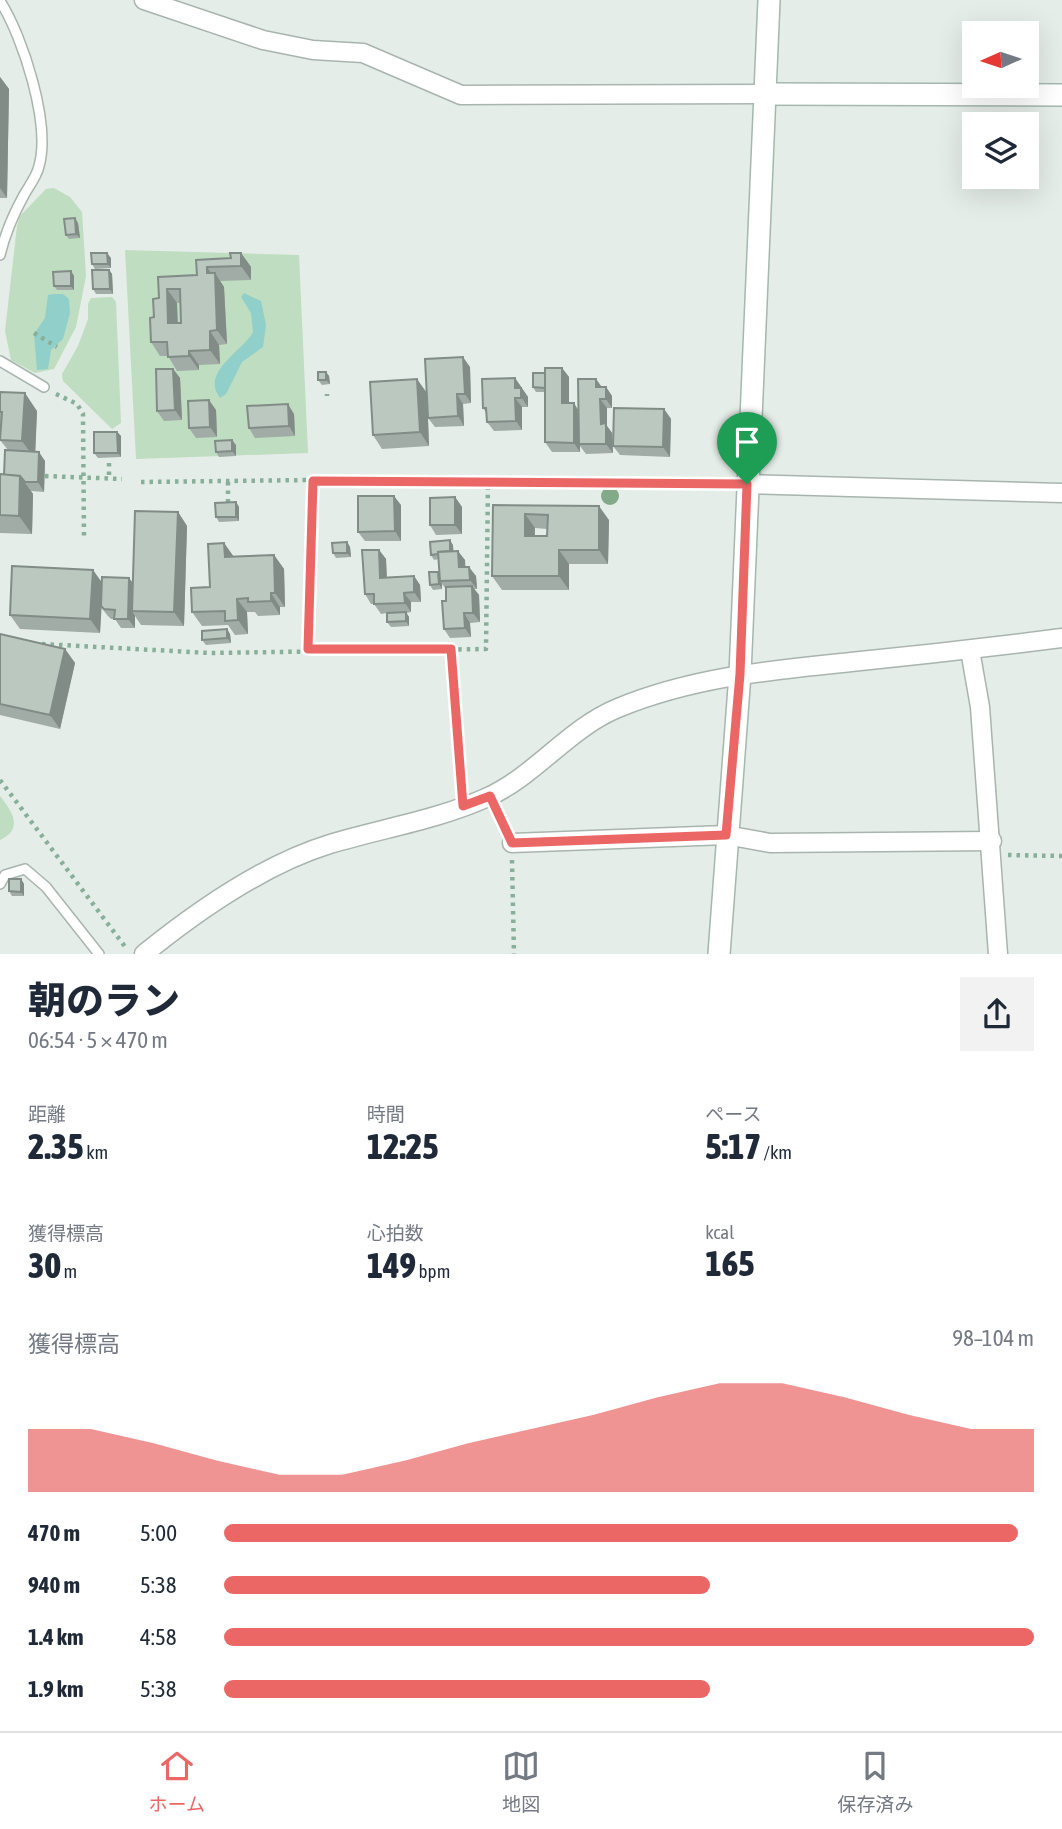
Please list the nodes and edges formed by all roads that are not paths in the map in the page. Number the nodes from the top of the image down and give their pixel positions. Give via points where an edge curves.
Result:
1 (144, 0) edge
2 (769, 0) edge
3 (0, 1) edge
4 (764, 94) junction
5 (1062, 95) edge
6 (0, 255) edge
7 (0, 361) edge
8 (44, 387) road end
9 (747, 484) junction
10 (1062, 493) edge
11 (1062, 638) edge
12 (970, 650) junction
13 (740, 674) junction
14 (726, 835) junction
15 (512, 843) road end
16 (992, 848) junction
17 (0, 884) edge
18 (99, 954) edge
19 (144, 954) edge
20 (719, 954) edge
21 (998, 954) edge

1 - 4 street via 262,40 363,53 460,95
2 - 4 street
3 - 6 lane via 19,36 34,85 41,142 39,166 16,209
4 - 5 street
4 - 9 street
7 - 8 lane
9 - 10 street
9 - 13 street
11 - 12 street
12 - 13 street
12 - 16 street via 980,707
13 - 14 street
13 - 19 street via 666,690 617,708 584,725 490,796 423,821 328,845 271,871
14 - 15 street
14 - 16 street via 769,843
14 - 20 street
16 - 21 street
17 - 18 lane via 5,875 25,869 46,887

